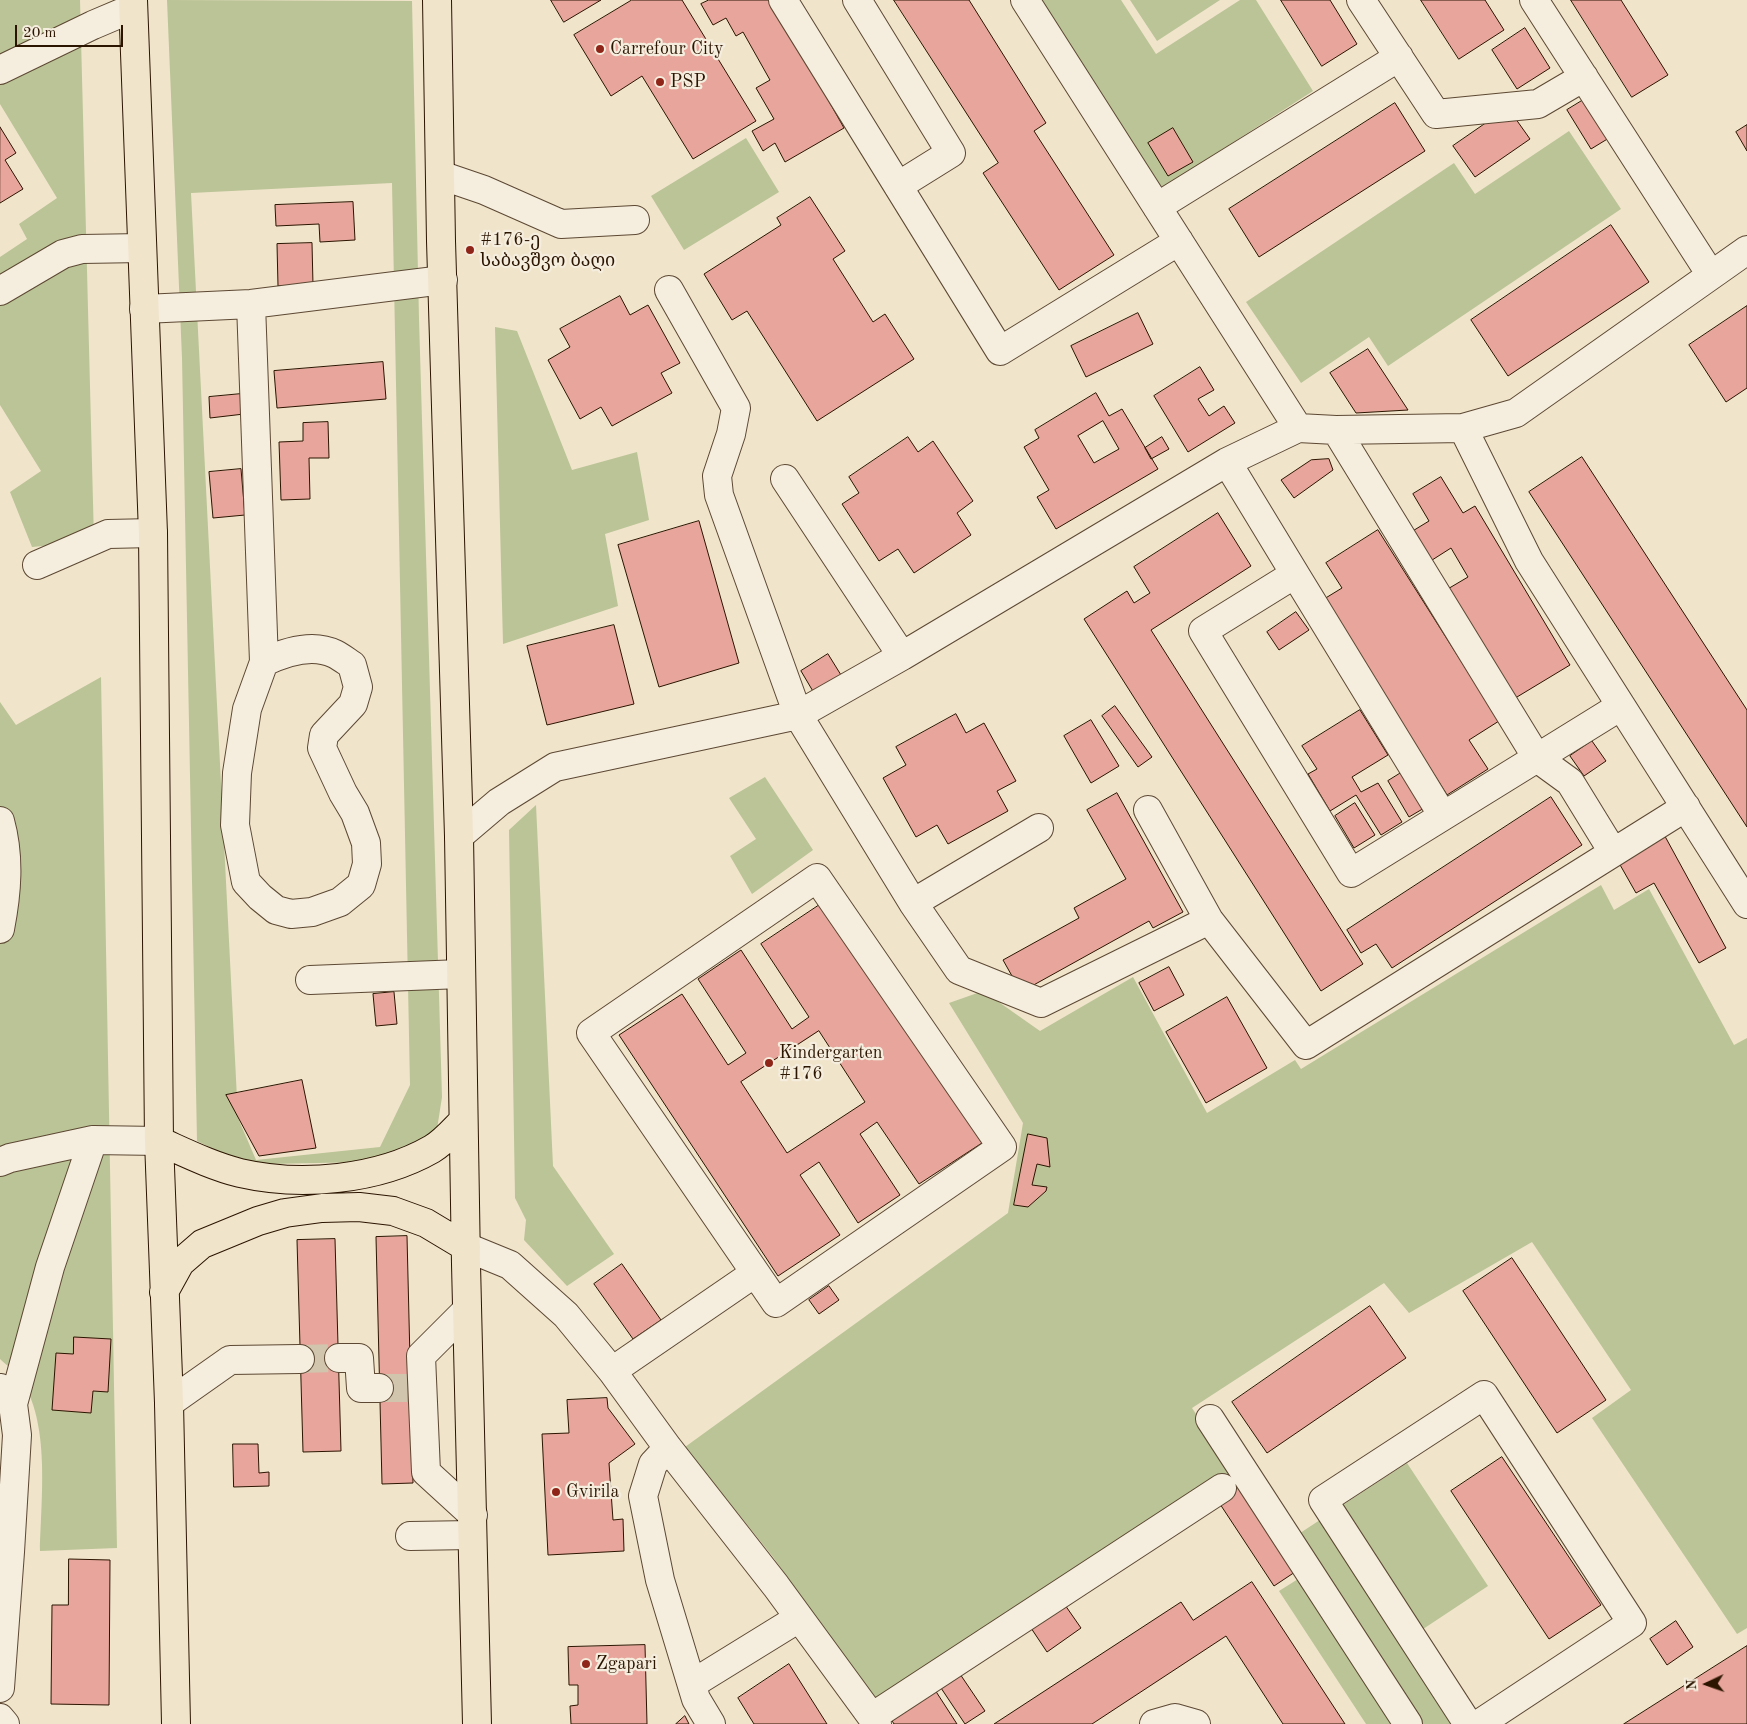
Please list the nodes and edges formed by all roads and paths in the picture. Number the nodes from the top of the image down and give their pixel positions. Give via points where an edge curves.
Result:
1 (783, 0) edge
2 (857, 0) edge
3 (1025, 0) edge
4 (1361, 0) edge
5 (1534, 0) edge
6 (134, 3) edge
7 (435, 5) edge
8 (1399, 57) junction
9 (0, 70) edge
10 (1584, 77) junction
11 (440, 175) junction
12 (898, 186) junction
13 (1157, 207) junction
14 (635, 220) dead end
15 (1179, 241) junction
16 (142, 248) junction
17 (1747, 250) edge
18 (1711, 275) junction
19 (442, 280) junction
20 (669, 290) dead end
21 (0, 291) edge
22 (251, 304) junction
23 (144, 309) junction
24 (1298, 428) junction
25 (1463, 428) junction
26 (1336, 430) junction
27 (1226, 462) junction
28 (785, 479) dead end
29 (153, 533) junction
30 (37, 565) dead end
31 (1295, 574) junction
32 (902, 656) junction
33 (264, 662) junction
34 (1621, 706) junction
35 (798, 715) junction
36 (1538, 758) junction
37 (1686, 807) junction
38 (1148, 810) dead end
39 (1443, 816) junction
40 (0, 821) edge
41 (1039, 828) dead end
42 (459, 836) junction
43 (1613, 852) junction
44 (913, 904) junction
45 (1747, 904) edge
46 (1209, 920) junction
47 (0, 929) edge
48 (461, 974) junction
49 (310, 980) dead end
50 (463, 1121) junction
51 (92, 1140) junction
52 (160, 1141) junction
53 (0, 1162) edge
54 (466, 1247) junction
55 (755, 1273) junction
56 (164, 1292) junction
57 (467, 1310) junction
58 (338, 1358) tunnel mouth
59 (300, 1359) tunnel mouth
60 (612, 1371) junction
61 (380, 1388) tunnel mouth
62 (7, 1396) edge
63 (169, 1403) junction
64 (1210, 1419) dead end
65 (668, 1448) junction
66 (1222, 1488) dead end
67 (473, 1525) junction
68 (410, 1536) dead end
69 (799, 1618) junction
70 (692, 1684) junction
71 (0, 1688) edge
72 (0, 1718) edge
73 (875, 1720) edge
74 (5, 1724) edge
75 (176, 1724) edge
76 (477, 1724) edge
77 (711, 1724) edge
78 (1154, 1724) edge
79 (1196, 1724) edge
80 (1408, 1724) edge
81 (1468, 1724) edge
82 (1479, 1724) edge

1 - 12 street
2 - 12 street via 951,153
3 - 13 street
4 - 8 street
5 - 10 street
6 - 9 street
6 - 16 main road
7 - 11 main road
8 - 10 street via 1436,114 1538,104
8 - 13 street
10 - 18 street
11 - 14 street via 484,190 561,224
11 - 19 main road
12 - 15 street via 1000,351
13 - 15 street
15 - 24 street
16 - 21 street via 82,249 63,254
16 - 23 main road
17 - 18 street
18 - 25 street via 1516,413
19 - 22 street
19 - 42 main road
20 - 35 street via 736,408 717,476 719,496
22 - 23 street
22 - 33 street
23 - 29 main road
24 - 26 street
24 - 27 street
25 - 26 street
25 - 34 street via 1530,561
26 - 36 street
27 - 31 street
27 - 32 street
28 - 32 street
29 - 30 street via 108,534
29 - 52 main road
31 - 39 street
31 - 39 street via 1203,631 1351,873
32 - 35 street
33 - 33 street via 247,709 237,773 235,824 244,872 246,882 276,910 291,914 312,912 340,902 361,885 368,864 366,843 355,813 322,748 324,735 353,704 358,687 352,665 336,654 318,648
34 - 36 street
34 - 37 street
35 - 42 street via 555,767 499,802
35 - 44 street
36 - 39 street
36 - 43 street via 1570,782
37 - 43 street
37 - 45 street
38 - 46 street
40 - 47 street via 6,842 8,872
41 - 44 street
42 - 48 main road
43 - 46 street via 1306,1045
44 - 46 street via 959,970 1041,1003
48 - 49 street
48 - 50 main road
50 - 52 main road via 434,1148 397,1165 362,1175 320,1179 275,1179 240,1173 208,1164
50 - 54 main road
51 - 52 street
51 - 53 street
51 - 62 street
52 - 56 main road
54 - 56 main road via 426,1223 394,1211 359,1207 285,1213 202,1244 180,1263
54 - 57 main road
54 - 60 street via 510,1265 566,1315
55 - 55 street via 591,1034 817,878 1002,1147 776,1303
55 - 60 street
56 - 63 main road
57 - 67 main road
57 - 67 street via 421,1356 416,1388 426,1472
58 - 61 street via 359,1358 361,1388
59 - 63 street via 230,1360
60 - 65 street
62 - 71 street via 17,1435
63 - 75 main road
64 - 80 street
65 - 69 street
65 - 70 street via 652,1464 643,1496 660,1580
66 - 73 street
67 - 68 street
67 - 76 main road
69 - 70 street
69 - 73 street
70 - 77 street via 696,1699
72 - 74 street
78 - 79 street via 1175,1718
81 - 82 street via 1323,1500 1484,1395 1632,1623

